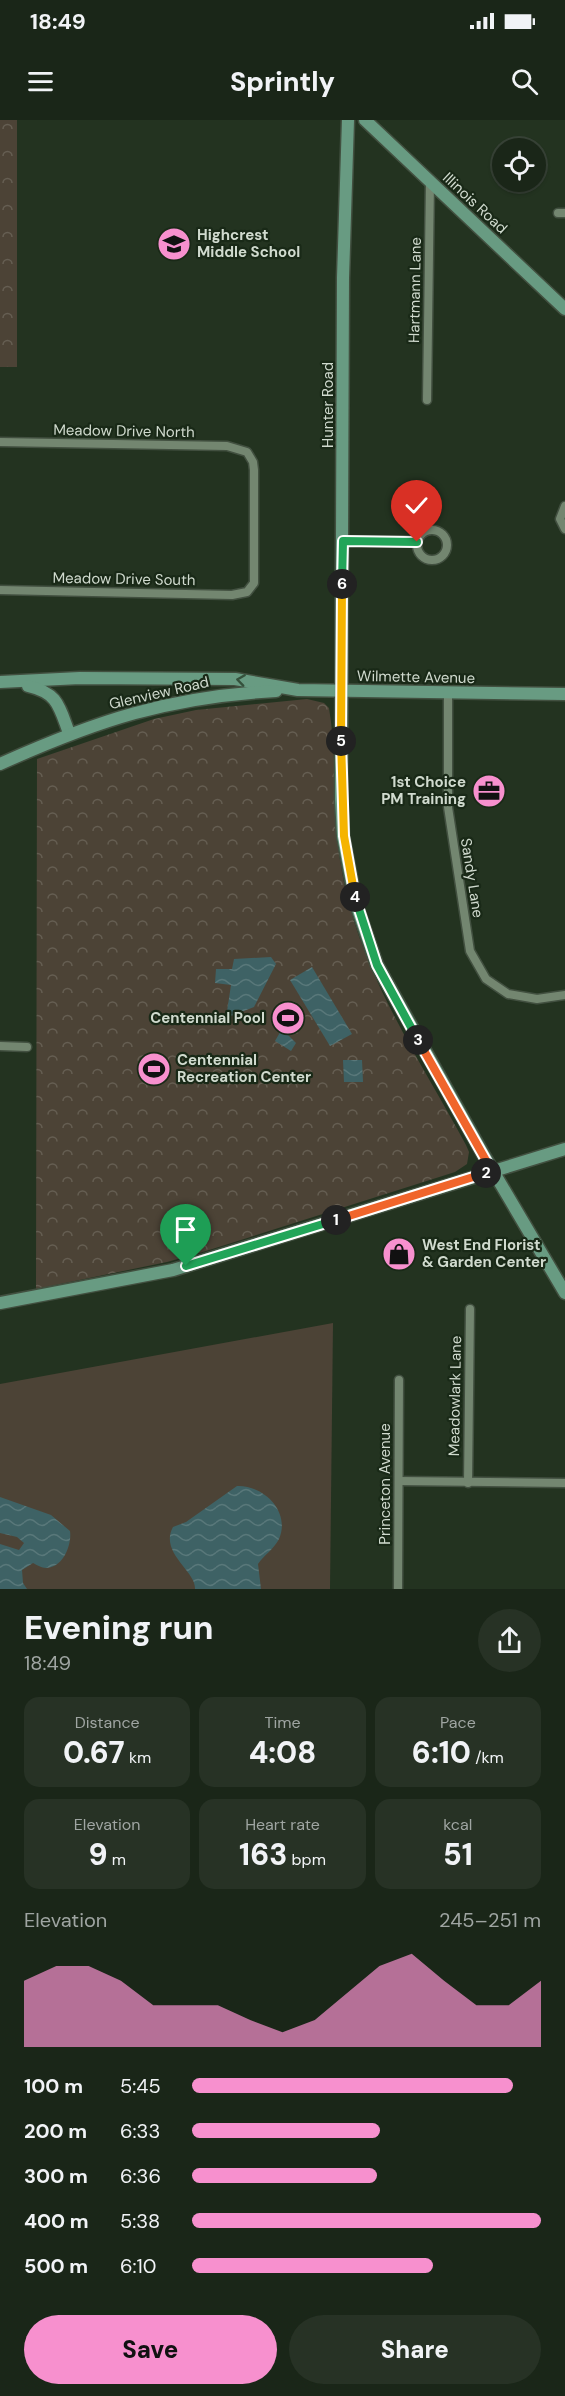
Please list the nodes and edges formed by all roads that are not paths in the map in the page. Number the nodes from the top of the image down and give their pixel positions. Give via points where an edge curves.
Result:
1 (348, 120) edge
2 (365, 120) edge
3 (430, 181) junction
4 (565, 309) edge
5 (427, 399) dead end
6 (0, 442) edge
7 (565, 506) edge
8 (565, 529) edge
9 (343, 541) junction
10 (417, 542) dead end
11 (0, 590) edge
12 (247, 592) joint
13 (0, 682) edge
14 (15, 682) junction
15 (298, 690) junction
16 (341, 690) junction
17 (448, 692) junction
18 (565, 694) edge
19 (69, 733) junction
20 (0, 764) edge
21 (565, 995) edge
22 (0, 1047) edge
23 (27, 1047) dead end
24 (565, 1149) edge
25 (492, 1171) junction
26 (565, 1293) edge
27 (0, 1303) edge
28 (470, 1309) dead end
29 (399, 1380) dead end
30 (399, 1481) junction
31 (468, 1483) junction
32 (565, 1484) edge
33 (398, 1589) edge

1 - 9 main road, Hunter Road
2 - 3 main road, Illinois Road
3 - 4 main road, Illinois Road
3 - 5 street, Hartmann Lane
6 - 12 street, Meadow Drive North via 227,446 247,452 253,462 254,482 254,583
7 - 8 street via 560,519
9 - 10 street
9 - 16 main road, Hunter Road
11 - 12 street, Meadow Drive South via 232,595
13 - 14 main road, Wilmette Avenue
15 -> 14 main road, Wilmette Avenue via 235,679 80,678
14 - 19 main road, Wilmette Avenue via 54,696
15 - 16 main road, Wilmette Avenue
15 - 19 main road, Glenview Road via 183,700
16 - 17 main road, Wilmette Avenue
16 - 25 main road, Hunter Road via 341,808 356,904 377,965 393,997
17 - 18 main road, Wilmette Avenue
17 - 21 street, Sandy Lane via 448,807 470,951 486,979 508,994 537,999
19 - 20 main road, Glenview Road
22 - 23 street
24 - 25 main road
25 - 26 main road, Hunter Road
25 - 27 main road via 173,1270
28 - 31 street, Meadowlark Lane
29 - 30 street, Princeton Avenue
30 - 31 street
30 - 33 street, Princeton Avenue
31 - 32 street

